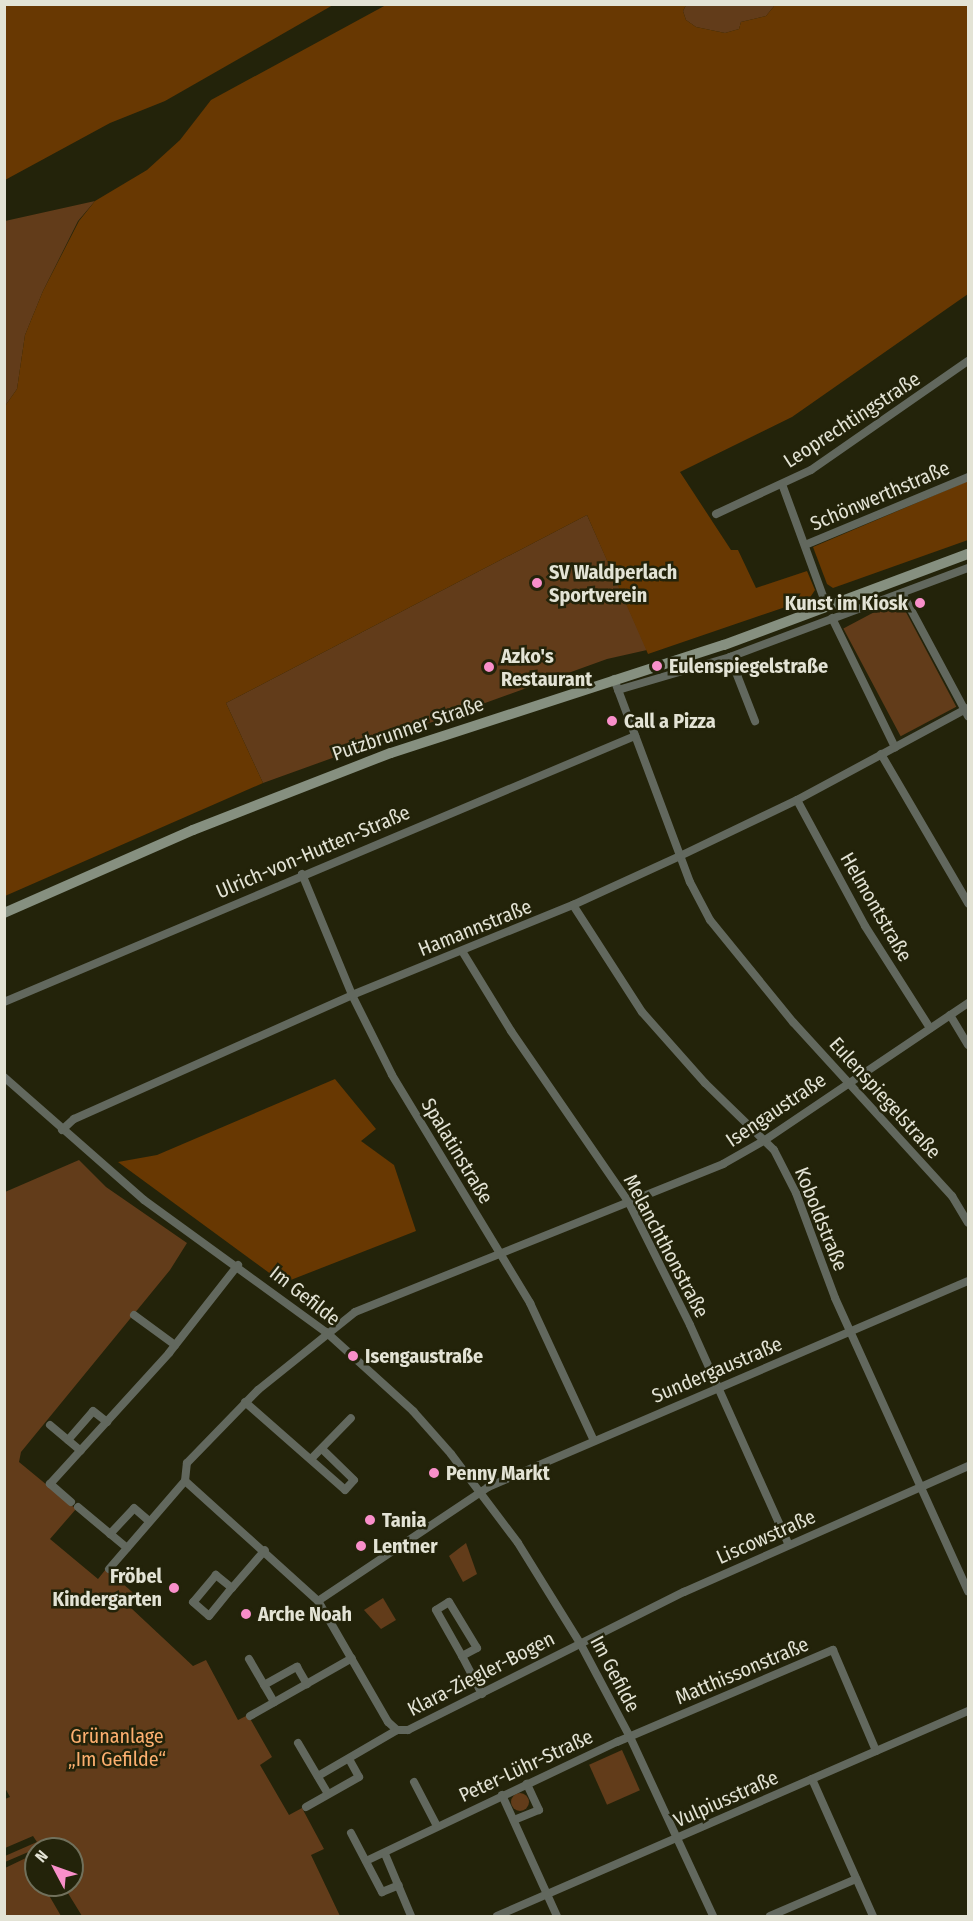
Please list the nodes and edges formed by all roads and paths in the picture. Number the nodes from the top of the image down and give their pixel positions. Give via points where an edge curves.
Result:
1 (969, 361) edge
2 (969, 477) edge
3 (782, 484) junction
4 (716, 514) dead end
5 (804, 545) junction
6 (969, 554) edge
7 (969, 568) edge
8 (902, 593) junction
9 (827, 607) junction
10 (832, 618) junction
11 (730, 657) junction
12 (614, 679) junction
13 (618, 690) junction
14 (967, 711) edge
15 (755, 721) dead end
16 (635, 736) junction
17 (896, 747) junction
18 (881, 754) junction
19 (797, 800) junction
20 (680, 856) junction
21 (303, 874) junction
22 (969, 903) edge
23 (573, 905) junction
24 (4, 913) edge
25 (462, 951) junction
26 (352, 995) junction
27 (4, 1002) edge
28 (969, 1003) edge
29 (950, 1015) junction
30 (930, 1028) junction
31 (969, 1045) edge
32 (4, 1077) edge
33 (847, 1082) junction
34 (62, 1130) junction
35 (765, 1140) junction
36 (629, 1203) junction
37 (969, 1223) edge
38 (501, 1254) junction
39 (238, 1265) junction
40 (969, 1281) edge
41 (134, 1315) dead end
42 (326, 1332) junction
43 (850, 1332) junction
44 (175, 1345) junction
45 (719, 1387) junction
46 (245, 1402) junction
47 (351, 1418) dead end
48 (107, 1422) junction
49 (50, 1425) dead end
50 (68, 1440) junction
51 (594, 1441) junction
52 (322, 1449) junction
53 (81, 1451) junction
54 (311, 1459) junction
55 (969, 1466) edge
56 (185, 1481) junction
57 (920, 1486) junction
58 (481, 1492) junction
59 (71, 1502) dead end
60 (78, 1507) dead end
61 (149, 1521) junction
62 (111, 1534) junction
63 (789, 1545) junction
64 (127, 1548) junction
65 (265, 1550) junction
66 (109, 1569) dead end
67 (232, 1588) junction
68 (969, 1591) edge
69 (318, 1601) junction
70 (580, 1643) junction
71 (462, 1656) junction
72 (352, 1658) junction
73 (249, 1659) dead end
74 (307, 1684) junction
75 (264, 1685) junction
76 (482, 1694) junction
77 (274, 1702) junction
78 (969, 1711) edge
79 (250, 1716) dead end
80 (397, 1730) junction
81 (630, 1737) junction
82 (298, 1743) dead end
83 (876, 1751) junction
84 (349, 1759) junction
85 (318, 1776) junction
86 (812, 1779) junction
87 (414, 1782) dead end
88 (527, 1784) junction
89 (328, 1794) junction
90 (502, 1795) junction
91 (306, 1808) dead end
92 (514, 1820) junction
93 (437, 1827) junction
94 (351, 1833) dead end
95 (677, 1838) junction
96 (385, 1854) junction
97 (366, 1861) junction
98 (856, 1879) junction
99 (399, 1885) junction
100 (548, 1895) junction
101 (411, 1917) edge
102 (497, 1917) edge
103 (557, 1917) edge
104 (713, 1917) edge
105 (770, 1917) edge
106 (873, 1917) edge

1 - 3 street, Leoprechtingstraße via 811,470
2 - 5 street, Schönwerthstraße
3 - 4 street, Leoprechtingstraße
3 - 5 street
5 - 9 street
6 - 9 main road, Putzbrunner Straße
7 - 8 street
8 - 10 street
8 - 14 street
9 - 12 main road, Putzbrunner Straße
10 - 11 street
10 - 17 street
11 - 13 street
11 - 15 street
12 - 13 street, Eulenspiegelstraße
12 - 24 main road, Putzbrunner Straße via 391,753 271,798
13 - 16 street, Eulenspiegelstraße
14 - 17 street, Hamannstraße
16 - 20 street, Eulenspiegelstraße
16 - 21 street, Ulrich-von-Hutten-Straße
17 - 18 street, Hamannstraße
18 - 19 street, Hamannstraße
18 - 22 street
19 - 20 street, Hamannstraße
19 - 30 street, Helmontstraße via 865,926
20 - 23 street, Hamannstraße
20 - 33 street, Eulenspiegelstraße via 710,920 735,954
21 - 26 street, Spalatinstraße
21 - 27 street, Ulrich-von-Hutten-Straße
23 - 25 street, Hamannstraße
23 - 35 street, Koboldstraße via 642,1012 705,1083
25 - 26 street, Hamannstraße
25 - 36 street, Melanchthonstraße via 511,1032
26 - 34 street, Hamannstraße via 74,1119
26 - 38 street, Spalatinstraße via 413,1113
28 - 29 street, Isengaustraße
29 - 30 street, Isengaustraße
29 - 31 street
30 - 33 street, Isengaustraße
32 - 34 street, Im Gefilde
33 - 35 street, Isengaustraße
33 - 37 street, Eulenspiegelstraße via 952,1196
34 - 39 street, Im Gefilde via 144,1200
35 - 36 street, Isengaustraße via 723,1164
35 - 43 street, Koboldstraße via 796,1193
36 - 38 street, Isengaustraße
36 - 45 street, Melanchthonstraße
38 - 42 street, Isengaustraße via 355,1312
38 - 51 street, Spalatinstraße via 543,1327
39 - 42 street, Im Gefilde
39 - 44 street
40 - 43 street, Sundergaustraße
41 - 44 street
42 - 46 street, Isengaustraße
42 - 58 street, Im Gefilde via 419,1417
43 - 45 street, Sundergaustraße
43 - 57 street, Koboldstraße
44 - 48 street
45 - 51 street, Sundergaustraße
45 - 63 street, Melanchthonstraße
46 - 54 street
46 - 56 street via 187,1463
47 - 52 street
48 - 50 street via 93,1411
48 - 53 street
49 - 50 street
50 - 53 street
51 - 58 street, Sundergaustraße
52 - 54 street
52 - 54 street via 354,1480 345,1490
53 - 59 street via 50,1484
55 - 57 street, Liscowstraße
56 - 61 street
56 - 65 street, Klara-Ziegler-Bogen
57 - 63 street, Liscowstraße
57 - 68 street, Koboldstraße
58 - 69 street, Sundergaustraße
58 - 70 street, Im Gefilde
60 - 62 street
61 - 62 street via 134,1508
61 - 64 street
62 - 64 street
63 - 70 street, Liscowstraße
64 - 66 street
65 - 67 street
65 - 69 street, Klara-Ziegler-Bogen
67 - 67 street via 208,1616 193,1602 216,1575
69 - 72 street, Klara-Ziegler-Bogen
70 - 76 street, Klara-Ziegler-Bogen
70 - 81 street, Im Gefilde
71 - 71 street via 436,1610 449,1602 477,1648
71 - 76 street
72 - 74 street
72 - 80 street, Klara-Ziegler-Bogen
73 - 75 street
74 - 75 street via 297,1666
74 - 77 street
75 - 77 street
76 - 80 street, Klara-Ziegler-Bogen via 408,1730
77 - 79 street
78 - 83 street, Vulpiusstraße
80 - 84 street, Klara-Ziegler-Bogen
81 - 83 street, Matthissonstraße via 833,1650
81 - 88 street, Peter-Lühr-Straße
81 - 95 street, Im Gefilde
82 - 85 street
83 - 86 street, Vulpiusstraße
84 - 85 street, Klara-Ziegler-Bogen
84 - 89 street via 359,1777
85 - 89 street
86 - 95 street, Vulpiusstraße
86 - 98 street
87 - 93 street
88 - 90 street, Peter-Lühr-Straße
88 - 92 street via 539,1810
89 - 91 street
90 - 92 street
90 - 93 street, Peter-Lühr-Straße
92 - 100 street
93 - 96 street, Peter-Lühr-Straße
94 - 97 street
95 - 100 street, Vulpiusstraße
95 - 104 street, Im Gefilde
96 - 97 street, Peter-Lühr-Straße
96 - 99 street
97 - 99 street via 382,1892
98 - 105 street
98 - 106 street
99 - 101 street
100 - 102 street, Vulpiusstraße
100 - 103 street

